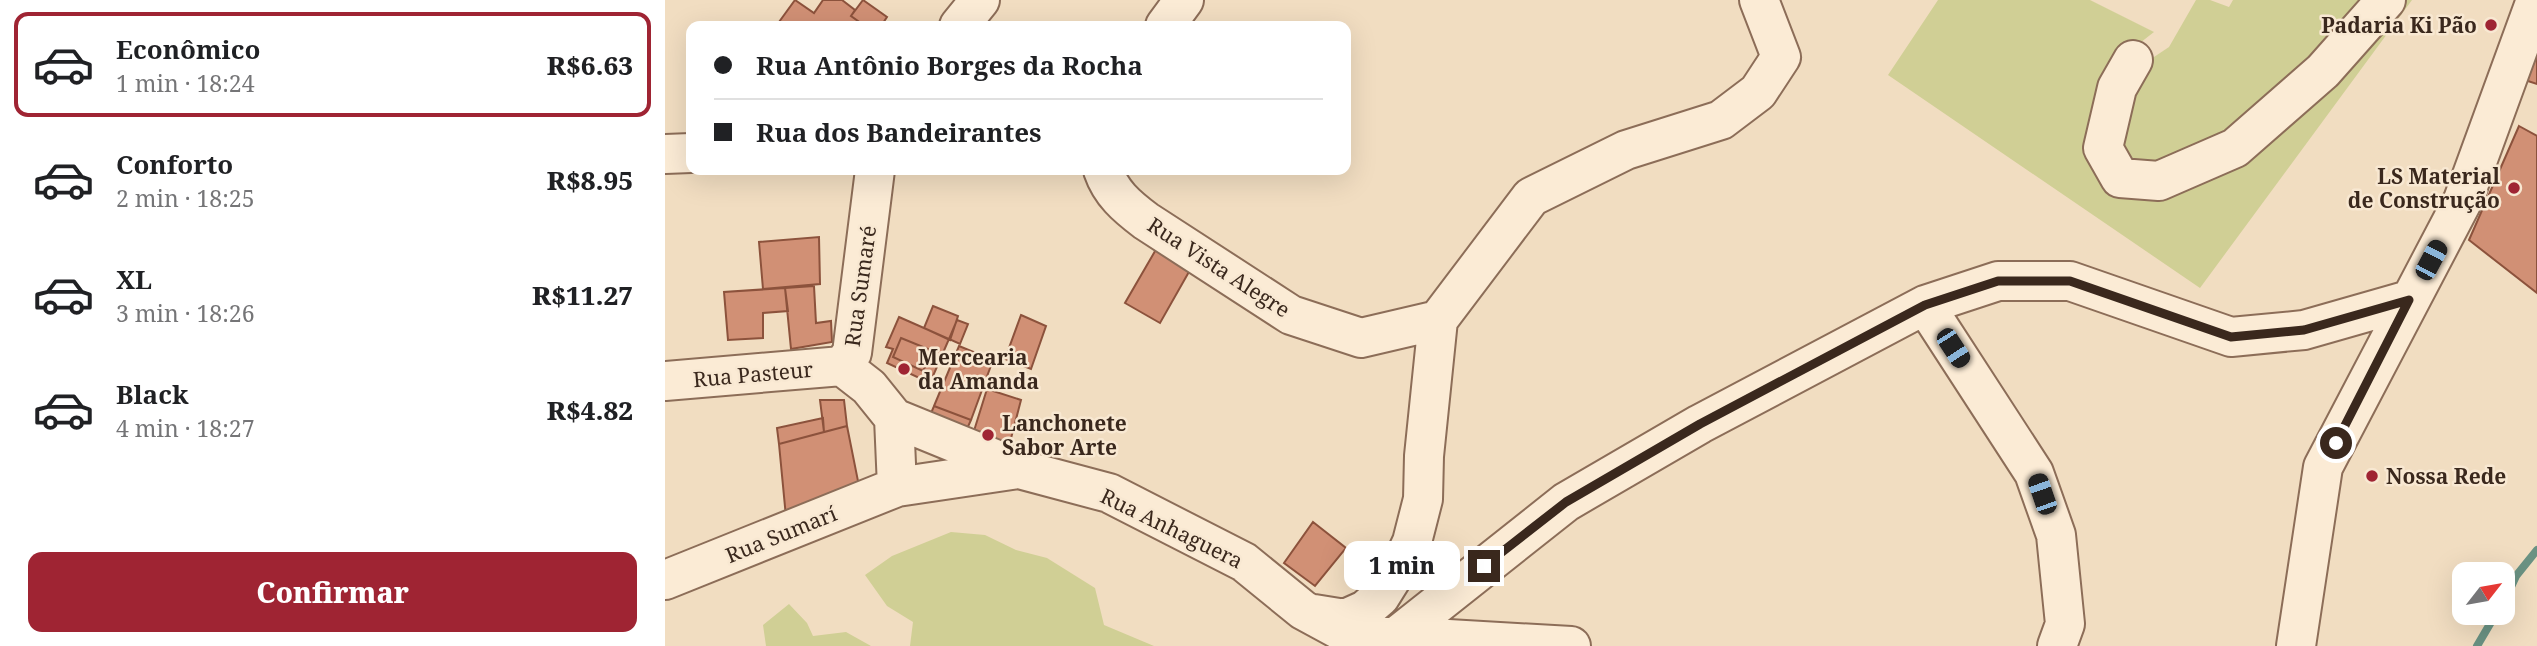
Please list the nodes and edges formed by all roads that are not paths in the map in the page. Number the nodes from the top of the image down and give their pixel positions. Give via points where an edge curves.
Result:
1 (980, 0) edge
2 (1184, 0) edge
3 (1759, 0) edge
4 (2386, 0) edge
5 (2536, 0) edge
6 (963, 21) edge
7 (1169, 21) edge
8 (2133, 60) dead end
9 (686, 153) edge
10 (665, 154) edge
11 (874, 175) edge
12 (1105, 175) edge
13 (2409, 300) junction
14 (1925, 305) junction
15 (1438, 320) junction
16 (842, 366) junction
17 (665, 380) edge
18 (894, 418) junction
19 (1002, 468) junction
20 (897, 487) junction
21 (665, 580) edge
22 (1303, 610) junction
23 (1397, 636) junction
24 (1571, 646) edge
25 (2057, 646) edge
26 (2296, 646) edge

1 - 6 street
2 - 7 street
3 - 15 street via 1781,57 1758,92 1721,120 1626,150 1531,197
4 - 8 street via 2323,71 2235,148 2159,181 2120,178 2103,148 2117,88
5 - 13 street via 2463,200
9 - 10 street
11 - 16 street, Rua Sumaré via 852,353
12 - 15 street, Rua Vista Alegre via 1126,206 1291,315 1361,338
13 - 14 street via 2304,330 2231,337 2070,281 1998,281
13 - 26 street via 2323,467
14 - 23 street via 1700,424 1566,502
14 - 25 street via 2034,473 2056,535 2065,624
15 - 22 street via 1423,499 1405,558 1380,597 1364,610 1345,619
16 - 17 street, Rua Pasteur
16 - 18 street, Rua Sumaré via 869,387
18 - 19 street, Rua Anhaguera
18 - 20 street
19 - 20 street, Rua Sumarí
19 - 22 street, Rua Anhaguera via 1109,493 1244,562
20 - 21 street, Rua Sumarí
22 - 23 street, Rua Anhaguera via 1368,639
23 - 24 street

